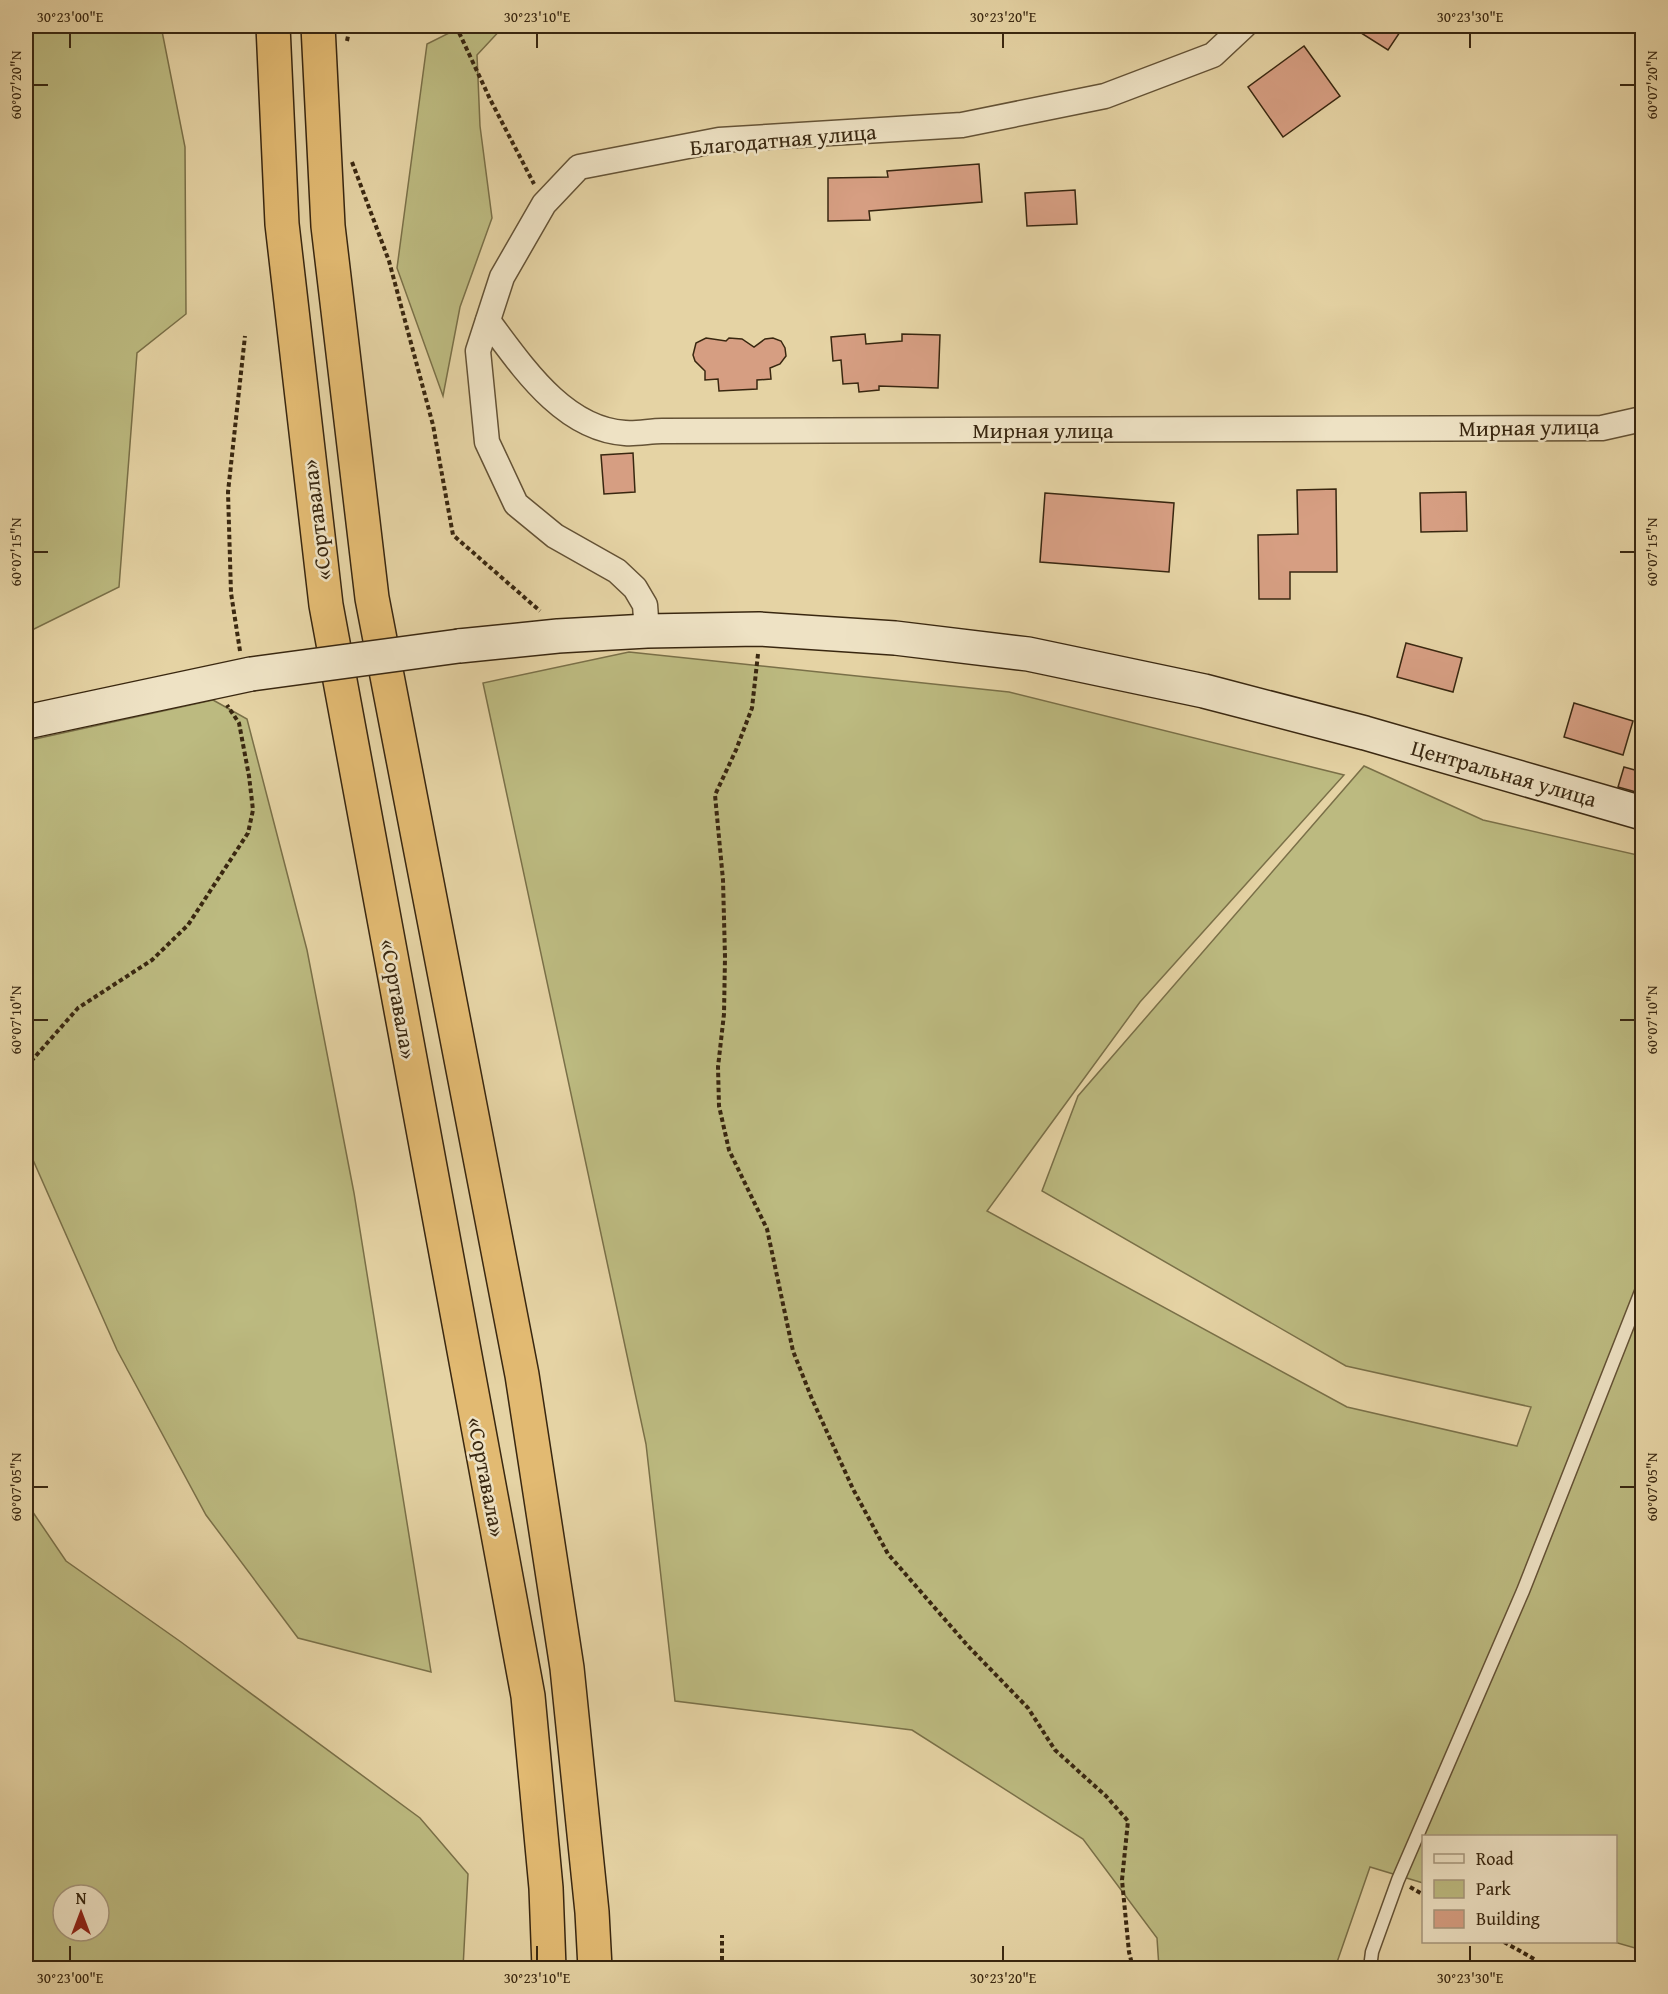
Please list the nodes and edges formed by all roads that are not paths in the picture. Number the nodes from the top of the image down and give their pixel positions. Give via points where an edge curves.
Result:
1 (273, 26) edge
2 (318, 26) edge
3 (1244, 26) edge
4 (488, 321) junction
5 (1642, 419) edge
6 (647, 631) junction
7 (26, 722) edge
8 (1642, 813) edge
9 (1642, 1289) edge
10 (549, 1968) edge
11 (595, 1968) edge
12 (1370, 1968) edge

1 - 10 highway, «Сортавала» via 282,224 326,605 528,1696 546,1888
2 - 11 highway, «Сортавала» via 328,226 372,598 522,1376 567,1668
3 - 4 street, Благодатная улица via 1213,55 1105,96 962,125 719,140 579,167 544,204 502,277
4 - 5 street, Мирная улица via 552,398 587,423 624,433 1602,428
4 - 6 street, Благодатная улица via 478,351 487,442 516,504 555,536 617,571 635,588 645,605
6 - 7 street, Центральная улица, bridge via 246,664 211,682
6 - 8 street, Центральная улица via 759,629 895,638 1028,654 1204,691
9 - 12 lane via 1523,1591 1398,1880

